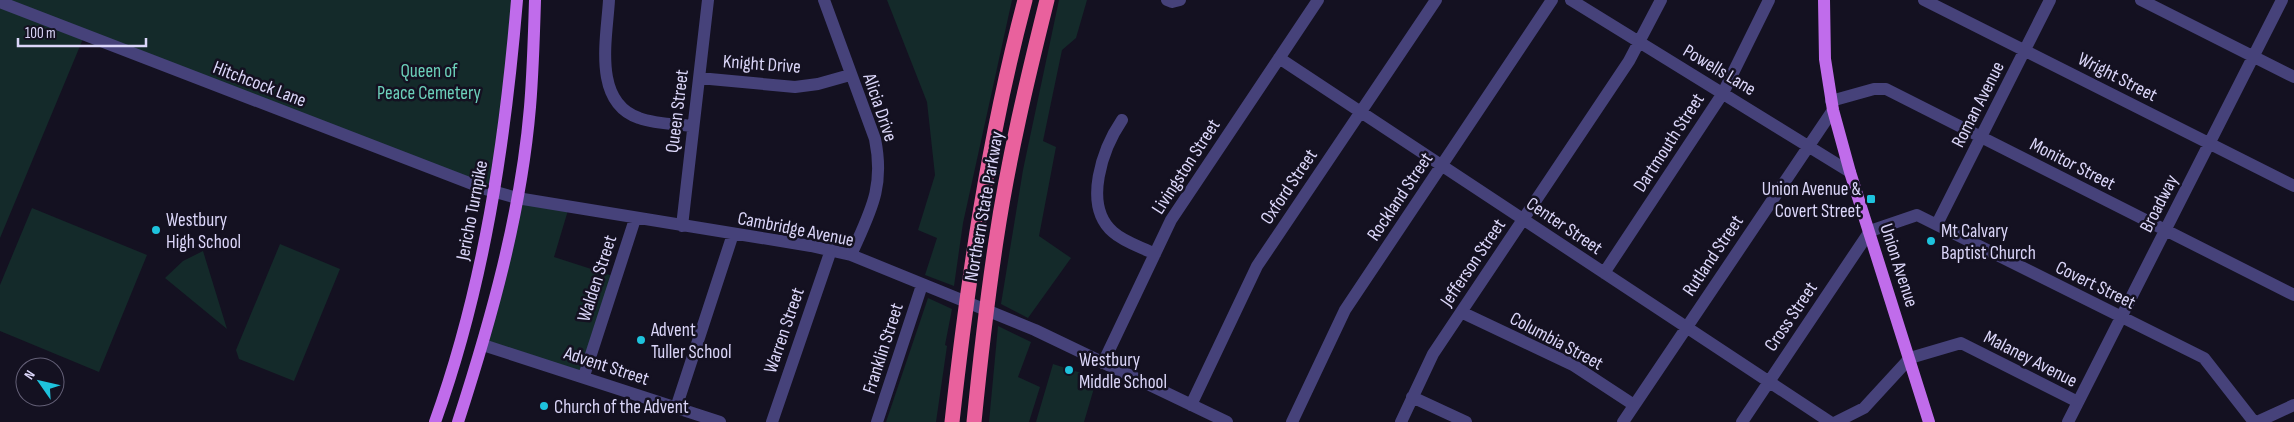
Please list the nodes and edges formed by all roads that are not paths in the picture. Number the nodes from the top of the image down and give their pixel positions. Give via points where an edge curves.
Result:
1 (517, 0) edge
2 (535, 0) edge
3 (609, 0) edge
4 (708, 0) edge
5 (1025, 0) edge
6 (1047, 0) edge
7 (1167, 0) edge
8 (1180, 0) edge
9 (1318, 0) edge
10 (1436, 0) edge
11 (1552, 0) edge
12 (1571, 0) edge
13 (1660, 0) edge
14 (1769, 0) edge
15 (1824, 0) edge
16 (1924, 0) edge
17 (2050, 0) edge
18 (2141, 0) edge
19 (2282, 0) edge
20 (826, 1) edge
21 (0, 2) edge
22 (1639, 42) junction
23 (2025, 50) junction
24 (1279, 58) junction
25 (2254, 58) junction
26 (850, 74) junction
27 (2294, 77) edge
28 (699, 78) junction
29 (1723, 93) junction
30 (1832, 105) junction
31 (1361, 112) junction
32 (1122, 120) dead end
33 (692, 126) junction
34 (1981, 137) junction
35 (2210, 143) junction
36 (1808, 144) junction
37 (1442, 166) junction
38 (1850, 172) junction
39 (2294, 186) edge
40 (506, 195) junction
41 (635, 219) junction
42 (1523, 220) junction
43 (1937, 224) junction
44 (682, 226) junction
45 (2166, 230) junction
46 (1870, 231) junction
47 (733, 234) junction
48 (831, 250) junction
49 (1154, 254) junction
50 (851, 255) junction
51 (1604, 274) junction
52 (922, 285) junction
53 (2294, 295) edge
54 (1461, 312) junction
55 (2122, 317) junction
56 (1686, 328) junction
57 (483, 345) junction
58 (1910, 358) junction
59 (1103, 363) junction
60 (584, 376) junction
61 (1768, 382) junction
62 (1412, 397) junction
63 (2078, 402) junction
64 (1191, 405) junction
65 (1634, 405) junction
66 (2294, 405) edge
67 (676, 408) junction
68 (436, 420) edge
69 (451, 422) edge
70 (458, 422) edge
71 (720, 422) edge
72 (772, 422) edge
73 (877, 422) edge
74 (952, 422) edge
75 (974, 422) edge
76 (1227, 422) edge
77 (1292, 422) edge
78 (1400, 422) edge
79 (1466, 422) edge
80 (1623, 422) edge
81 (1742, 422) edge
82 (1830, 422) edge
83 (1836, 422) edge
84 (1929, 422) edge
85 (2068, 422) edge
86 (2255, 422) edge

1 - 40 main road, Jericho Turnpike via 509,96
2 - 40 main road, Jericho Turnpike via 530,107
3 - 33 street via 606,78 615,100 624,110 640,119
4 - 28 street, Queen Street
5 - 74 highway, Northern State Parkway via 994,128 967,288
6 - 75 highway, Northern State Parkway via 1012,148 988,298
7 - 8 street
9 - 24 street, Livingston Street
10 - 31 street, Oxford Street
11 - 37 street, Rockland Street
12 - 22 street, Powells Lane
13 - 22 street, Jefferson Street
14 - 29 street, Dartmouth Street
15 - 30 main road, Union Avenue via 1825,59
16 - 23 street, Wright Street
17 - 23 street, Roman Avenue
18 - 25 street
19 - 25 street, Broadway
20 - 26 street, Alicia Drive
21 - 40 street, Hitchcock Lane via 438,172
22 - 29 street, Powells Lane
22 - 42 street, Jefferson Street
23 - 34 street, Roman Avenue
23 - 35 street, Wright Street
24 - 31 street, Center Street
24 - 49 street, Livingston Street via 1171,220
25 - 27 street
25 - 35 street, Broadway
26 - 28 street, Knight Drive via 795,87
26 - 50 street, Alicia Drive via 875,139 880,174 876,197
28 - 33 street, Queen Street
29 - 36 street, Powells Lane
29 - 51 street, Dartmouth Street
30 - 34 street, Monitor Street via 1874,89 1886,89
30 - 36 street, Rutland Street
30 - 38 main road, Union Avenue
31 - 37 street, Center Street
31 - 64 street, Oxford Street via 1257,266
32 - 49 street via 1108,143 1097,202 1102,218 1112,232
33 - 44 street, Queen Street
34 - 43 street, Roman Avenue
34 - 45 street, Monitor Street
35 - 39 street, Wright Street
35 - 45 street, Broadway
36 - 38 street, Powells Lane
36 - 56 street, Rutland Street
37 - 42 street, Center Street
37 - 77 street, Rockland Street via 1345,310
38 - 46 main road, Union Avenue
40 - 41 street, Cambridge Avenue
40 - 57 main road, Jericho Turnpike
40 - 68 main road, Jericho Turnpike
41 - 44 street, Cambridge Avenue
41 - 60 street, Walden Street
42 - 51 street, Center Street
42 - 54 street, Jefferson Street
43 - 46 street, Covert Street via 1917,215
43 - 55 street, Covert Street
44 - 47 street, Cambridge Avenue
45 - 53 street, Monitor Street
45 - 55 street, Broadway
46 - 58 main road, Union Avenue
46 - 61 street, Cross Street
47 - 48 street, Cambridge Avenue
47 - 67 street
48 - 50 street, Cambridge Avenue
48 - 72 street, Warren Street
49 - 59 street, Livingston Street
50 - 52 street, Cambridge Avenue
51 - 56 street, Center Street
52 - 59 street, Cambridge Avenue via 1036,330
52 - 73 street, Franklin Street
54 - 62 street, Jefferson Street via 1433,354
54 - 65 street, Columbia Street via 1573,365
55 - 63 street, Broadway
55 - 86 street, Covert Street via 2204,358
56 - 61 street, Center Street
56 - 65 street, Rutland Street
57 - 60 street, Advent Street
57 - 70 main road, Jericho Turnpike
58 - 63 street, Malaney Avenue via 1961,343
58 - 83 street via 1864,408
58 - 84 main road, Union Avenue
59 - 64 street, Cambridge Avenue
60 - 67 street, Advent Street
61 - 81 street, Cross Street
61 - 82 street, Center Street
62 - 78 street, Jefferson Street
62 - 79 street
63 - 85 street, Broadway
64 - 76 street, Cambridge Avenue
65 - 80 street, Rutland Street
66 - 86 street
67 - 71 street, Advent Street
68 - 69 main road

